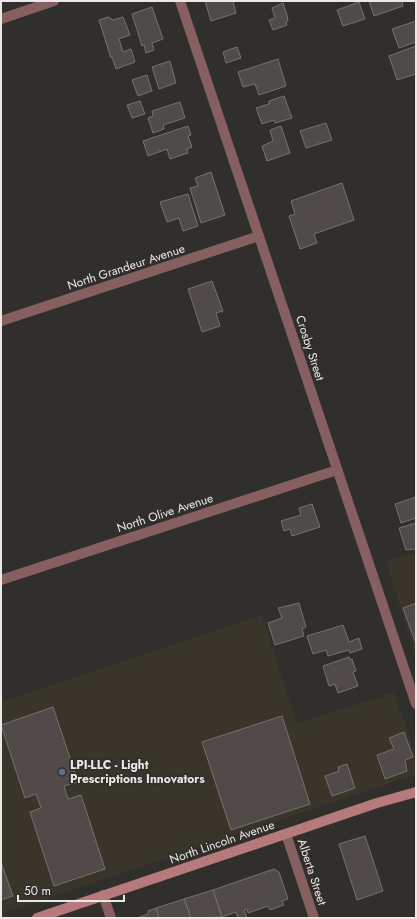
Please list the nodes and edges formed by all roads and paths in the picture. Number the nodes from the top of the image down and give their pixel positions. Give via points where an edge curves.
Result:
1 (54, 1) edge
2 (180, 1) edge
3 (1, 19) edge
4 (259, 236) junction
5 (1, 321) edge
6 (337, 470) junction
7 (1, 580) edge
8 (416, 704) edge
9 (416, 792) edge
10 (286, 834) junction
11 (103, 895) junction
12 (37, 918) edge
13 (111, 918) edge
14 (314, 918) edge

1 - 3 street
2 - 4 street, Crosby Street
4 - 5 street, North Grandeur Avenue
4 - 6 street, Crosby Street
6 - 7 street, North Olive Avenue
6 - 8 street, Crosby Street
9 - 10 main road, North Lincoln Avenue
10 - 11 main road, North Lincoln Avenue
10 - 14 street, Alberta Street
11 - 12 main road, North Lincoln Avenue
11 - 13 street

